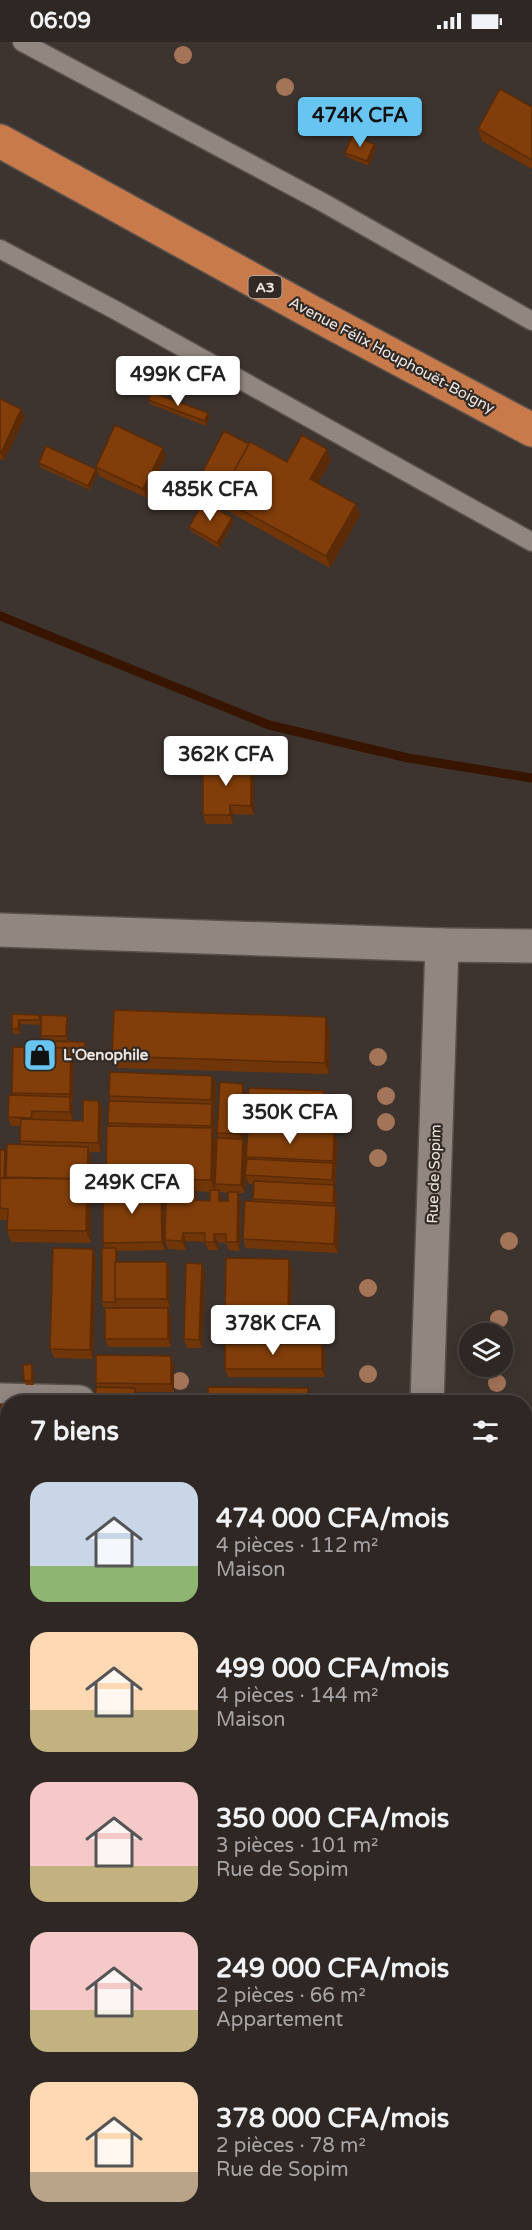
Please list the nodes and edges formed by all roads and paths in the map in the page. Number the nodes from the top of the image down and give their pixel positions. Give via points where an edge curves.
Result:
1 (22, 42) edge
2 (0, 141) edge
3 (0, 249) edge
4 (532, 321) edge
5 (532, 430) edge
6 (532, 542) edge
7 (0, 930) edge
8 (442, 945) junction
9 (532, 946) edge
10 (428, 1395) edge

1 - 4 lane via 324,203
2 - 5 highway, Avenue Félix Houphouët-Boigny / A3
3 - 6 lane
7 - 8 street
8 - 9 street
8 - 10 street, Rue de Sopim

